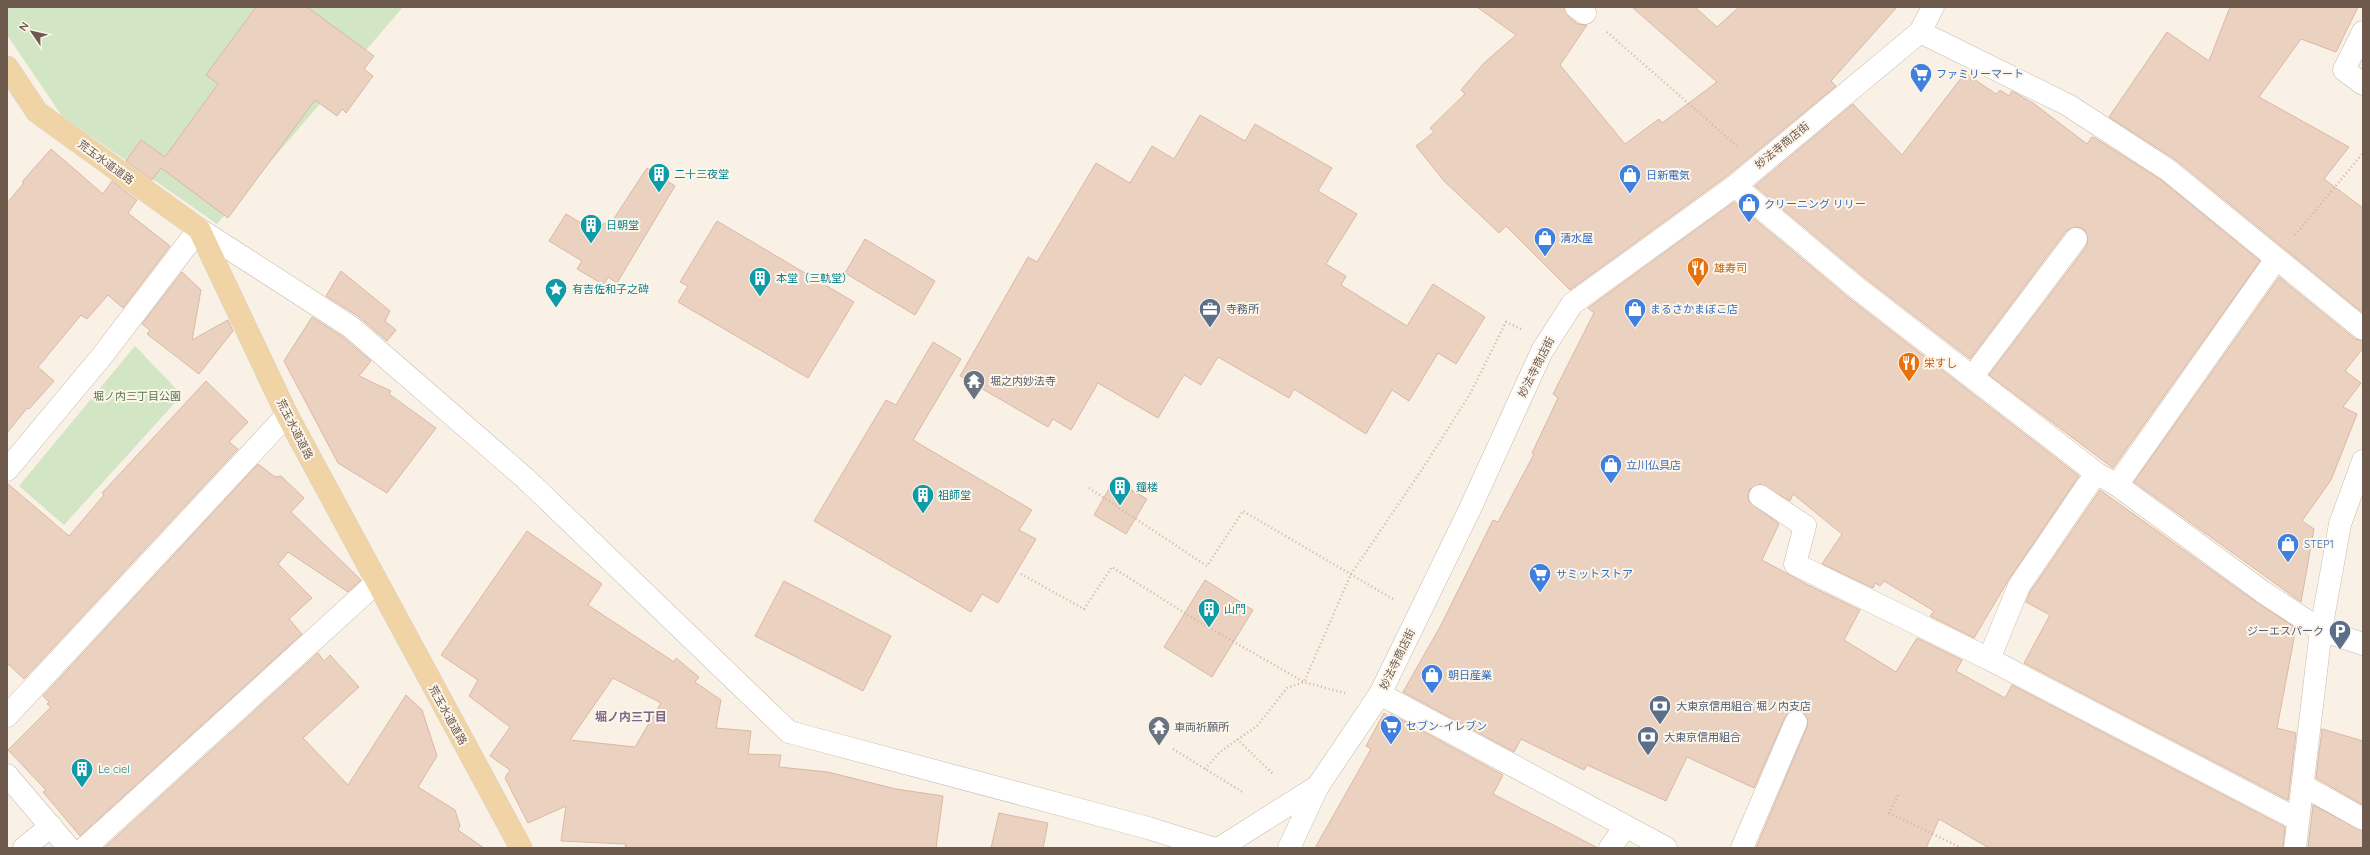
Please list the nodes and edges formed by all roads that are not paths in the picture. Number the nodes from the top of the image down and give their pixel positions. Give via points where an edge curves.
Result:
1 (1933, 7) edge
2 (1920, 32) junction
3 (2363, 32) edge
4 (7, 67) edge
5 (2363, 84) edge
6 (1735, 186) junction
7 (199, 229) junction
8 (2076, 239) dead end
9 (2276, 259) junction
10 (2363, 329) edge
11 (1972, 377) junction
12 (287, 415) junction
13 (2363, 461) edge
14 (7, 470) edge
15 (2096, 473) junction
16 (2117, 485) junction
17 (1760, 496) dead end
18 (376, 582) junction
19 (2320, 630) junction
20 (2363, 644) edge
21 (1989, 659) junction
22 (1380, 694) junction
23 (7, 716) edge
24 (1796, 722) dead end
25 (7, 775) edge
26 (1318, 786) junction
27 (2304, 786) junction
28 (2298, 819) junction
29 (2363, 819) edge
30 (51, 826) junction
31 (1625, 827) junction
32 (24, 848) edge
33 (69, 848) edge
34 (86, 848) edge
35 (521, 848) edge
36 (1212, 848) edge
37 (1220, 848) edge
38 (1289, 848) edge
39 (1610, 848) edge
40 (1666, 848) edge
41 (1742, 848) edge
42 (2295, 848) edge

1 - 2 street, 妙法寺商店街
2 - 6 street, 妙法寺商店街
2 - 9 street via 2068,105 2168,170
3 - 5 street via 2344,70
4 - 7 main road, 荒玉水道道路 via 37,112
6 - 11 street via 1857,288
6 - 22 street, 妙法寺商店街 via 1572,304 1542,351 1469,511
7 - 12 main road, 荒玉水道道路
7 - 14 street via 102,356
7 - 36 street via 351,327 526,479 789,732 1148,828
8 - 11 street
9 - 10 street
9 - 16 street
11 - 15 street
12 - 18 main road, 荒玉水道道路
12 - 23 street
13 - 19 street via 2340,524
15 - 16 street
15 - 21 street via 2020,586
16 - 19 street via 2263,592
17 - 21 street via 1806,526 1795,564
18 - 34 street
18 - 35 main road, 荒玉水道道路
19 - 20 street
19 - 27 street
21 - 28 street
22 - 26 street, 妙法寺商店街
22 - 31 street
24 - 41 street
25 - 30 street
26 - 37 street
26 - 38 street, 妙法寺商店街
27 - 28 street
27 - 29 street
28 - 42 street
30 - 32 street
30 - 33 street
31 - 39 street
31 - 40 street

